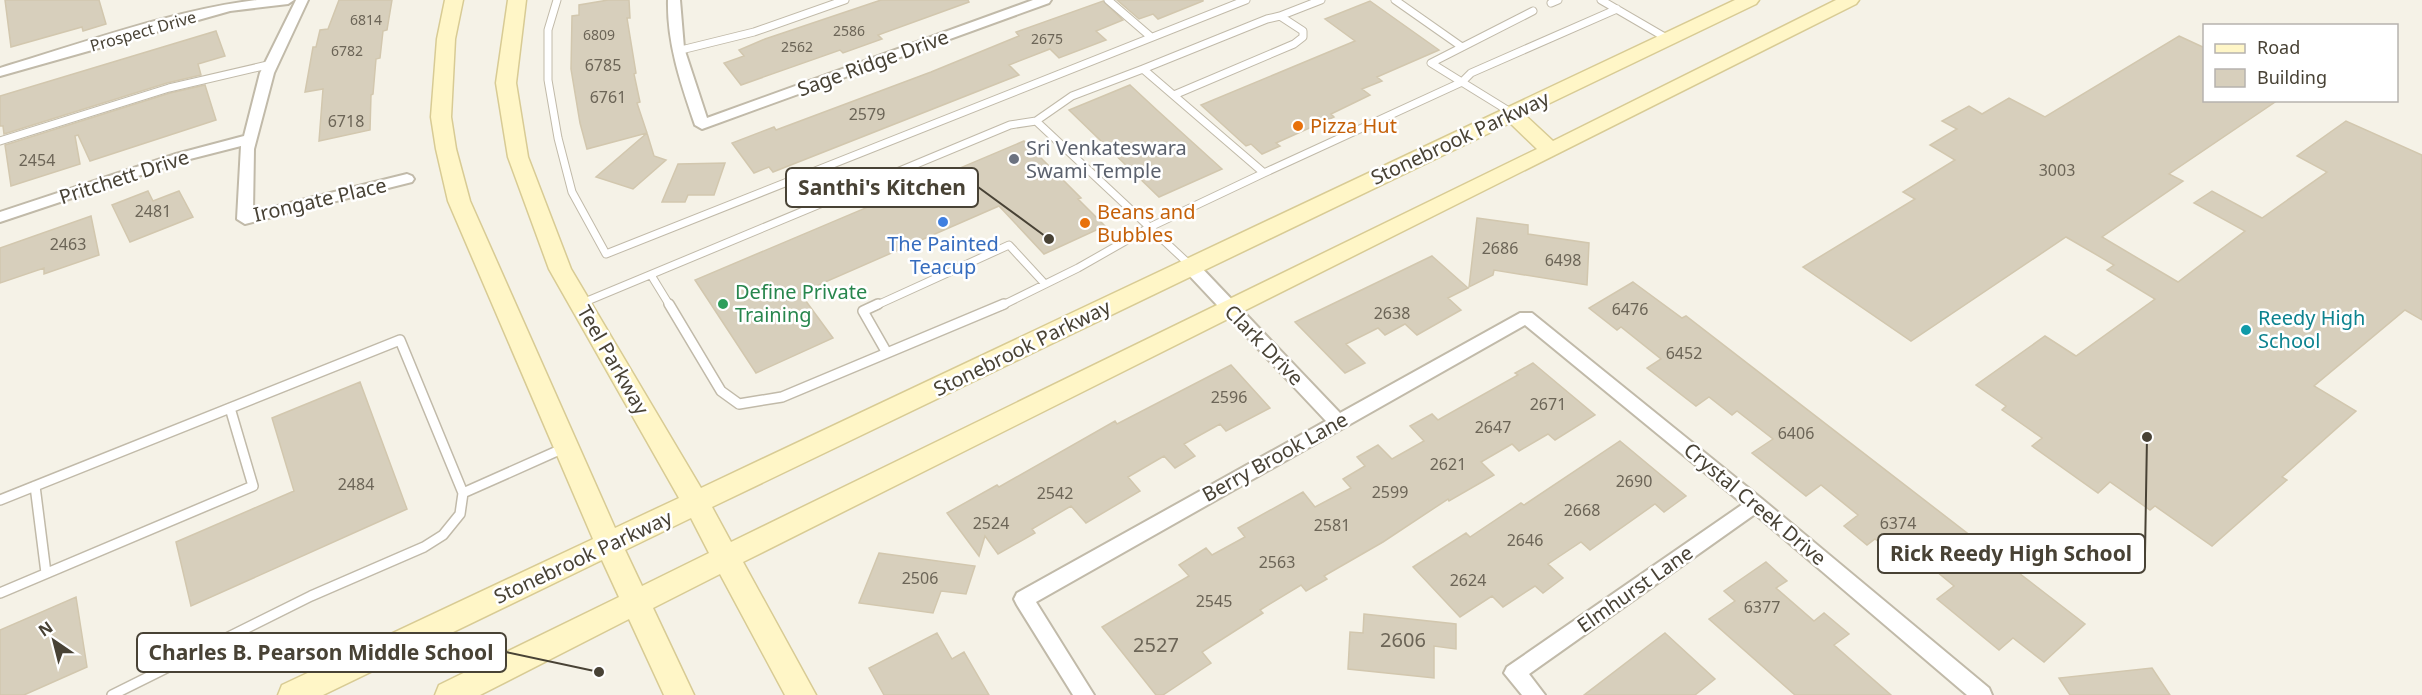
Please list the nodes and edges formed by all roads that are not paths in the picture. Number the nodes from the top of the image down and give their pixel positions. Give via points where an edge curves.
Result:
1 (288, 0) edge
2 (302, 0) edge
3 (454, 0) edge
4 (517, 0) edge
5 (557, 0) edge
6 (674, 0) edge
7 (845, 0) edge
8 (1045, 0) edge
9 (1108, 0) edge
10 (1246, 0) edge
11 (1321, 0) edge
12 (1395, 0) edge
13 (1558, 0) edge
14 (1601, 0) edge
15 (1750, 0) edge
16 (1850, 0) edge
17 (1551, 3) dead end
18 (1617, 9) junction
19 (1533, 11) dead end
20 (1280, 16) junction
21 (1151, 37) junction
22 (1668, 39) junction
23 (1462, 47) junction
24 (677, 51) junction
25 (272, 63) junction
26 (1143, 69) junction
27 (0, 72) edge
28 (1462, 82) junction
29 (1174, 94) junction
30 (1512, 114) junction
31 (1036, 121) junction
32 (250, 139) junction
33 (0, 141) edge
34 (1551, 150) junction
35 (1264, 173) junction
36 (407, 179) dead end
37 (0, 217) edge
38 (1150, 228) junction
39 (1191, 267) junction
40 (651, 275) junction
41 (1045, 284) junction
42 (580, 304) junction
43 (1228, 308) junction
44 (1526, 317) joint
45 (886, 353) junction
46 (230, 408) junction
47 (1338, 422) junction
48 (566, 446) junction
49 (35, 486) junction
50 (463, 493) junction
51 (0, 501) edge
52 (696, 503) junction
53 (1756, 504) junction
54 (609, 546) junction
55 (726, 557) junction
56 (46, 573) junction
57 (0, 593) edge
58 (635, 603) junction
59 (112, 695) edge
60 (293, 695) edge
61 (450, 695) edge
62 (679, 695) edge
63 (801, 695) edge
64 (1084, 695) edge
65 (1535, 695) edge
66 (1982, 695) edge

1 - 27 street, Prospect Drive via 230,7
2 - 25 street, Irongate Place
3 - 48 main road via 446,39 441,117 459,201
4 - 42 main road, Teel Parkway via 506,83 518,156 544,232
5 - 21 lane via 548,30 548,80 558,138 572,192 606,254
6 - 24 street
7 - 24 lane via 754,32
8 - 24 street, Sage Ridge Drive via 702,125
9 - 21 lane
10 - 21 lane
11 - 20 lane
12 - 23 lane
13 - 17 lane
14 - 18 lane
15 - 22 main road, Stonebrook Parkway
16 - 34 main road
18 - 22 lane
18 - 28 lane via 1471,73
19 - 23 lane
20 - 26 lane
20 - 29 lane via 1303,31 1303,37
22 - 30 main road, Stonebrook Parkway
23 - 28 lane via 1431,63
25 - 32 street, Irongate Place
25 - 33 lane via 169,88
26 - 29 lane
26 - 31 lane via 1050,106
28 - 30 lane
28 - 35 lane
29 - 35 lane
30 - 34 main road
30 - 39 main road, Stonebrook Parkway
31 - 38 lane
31 - 40 lane via 1010,125
32 - 36 street, Irongate Place via 245,219
32 - 37 street, Pritchett Drive via 181,157
34 - 43 main road
35 - 38 lane
38 - 39 lane
38 - 41 lane
39 - 43 street, Clark Drive
39 - 52 main road, Stonebrook Parkway
40 - 42 lane
40 - 45 lane via 721,392 739,404 782,397
41 - 45 lane
41 - 45 lane via 1009,245 863,311
42 - 52 main road, Teel Parkway
43 - 47 street, Clark Drive
43 - 55 main road
44 - 47 street, Berry Brook Lane
44 - 53 street, Crystal Creek Drive
46 - 49 lane
46 - 50 lane via 400,340
46 - 56 lane via 253,486
47 - 64 street, Berry Brook Lane via 1024,599
48 - 50 lane
48 - 54 main road
49 - 51 lane
49 - 56 lane
50 - 59 lane via 460,514 443,535 424,547 311,596
52 - 54 main road, Stonebrook Parkway
52 - 55 main road, Teel Parkway
53 - 65 street, Elmhurst Lane via 1514,674
53 - 66 street, Crystal Creek Drive
54 - 58 main road
54 - 60 main road, Stonebrook Parkway
55 - 58 main road
55 - 63 main road, Teel Parkway
56 - 57 lane
58 - 61 main road
58 - 62 main road

